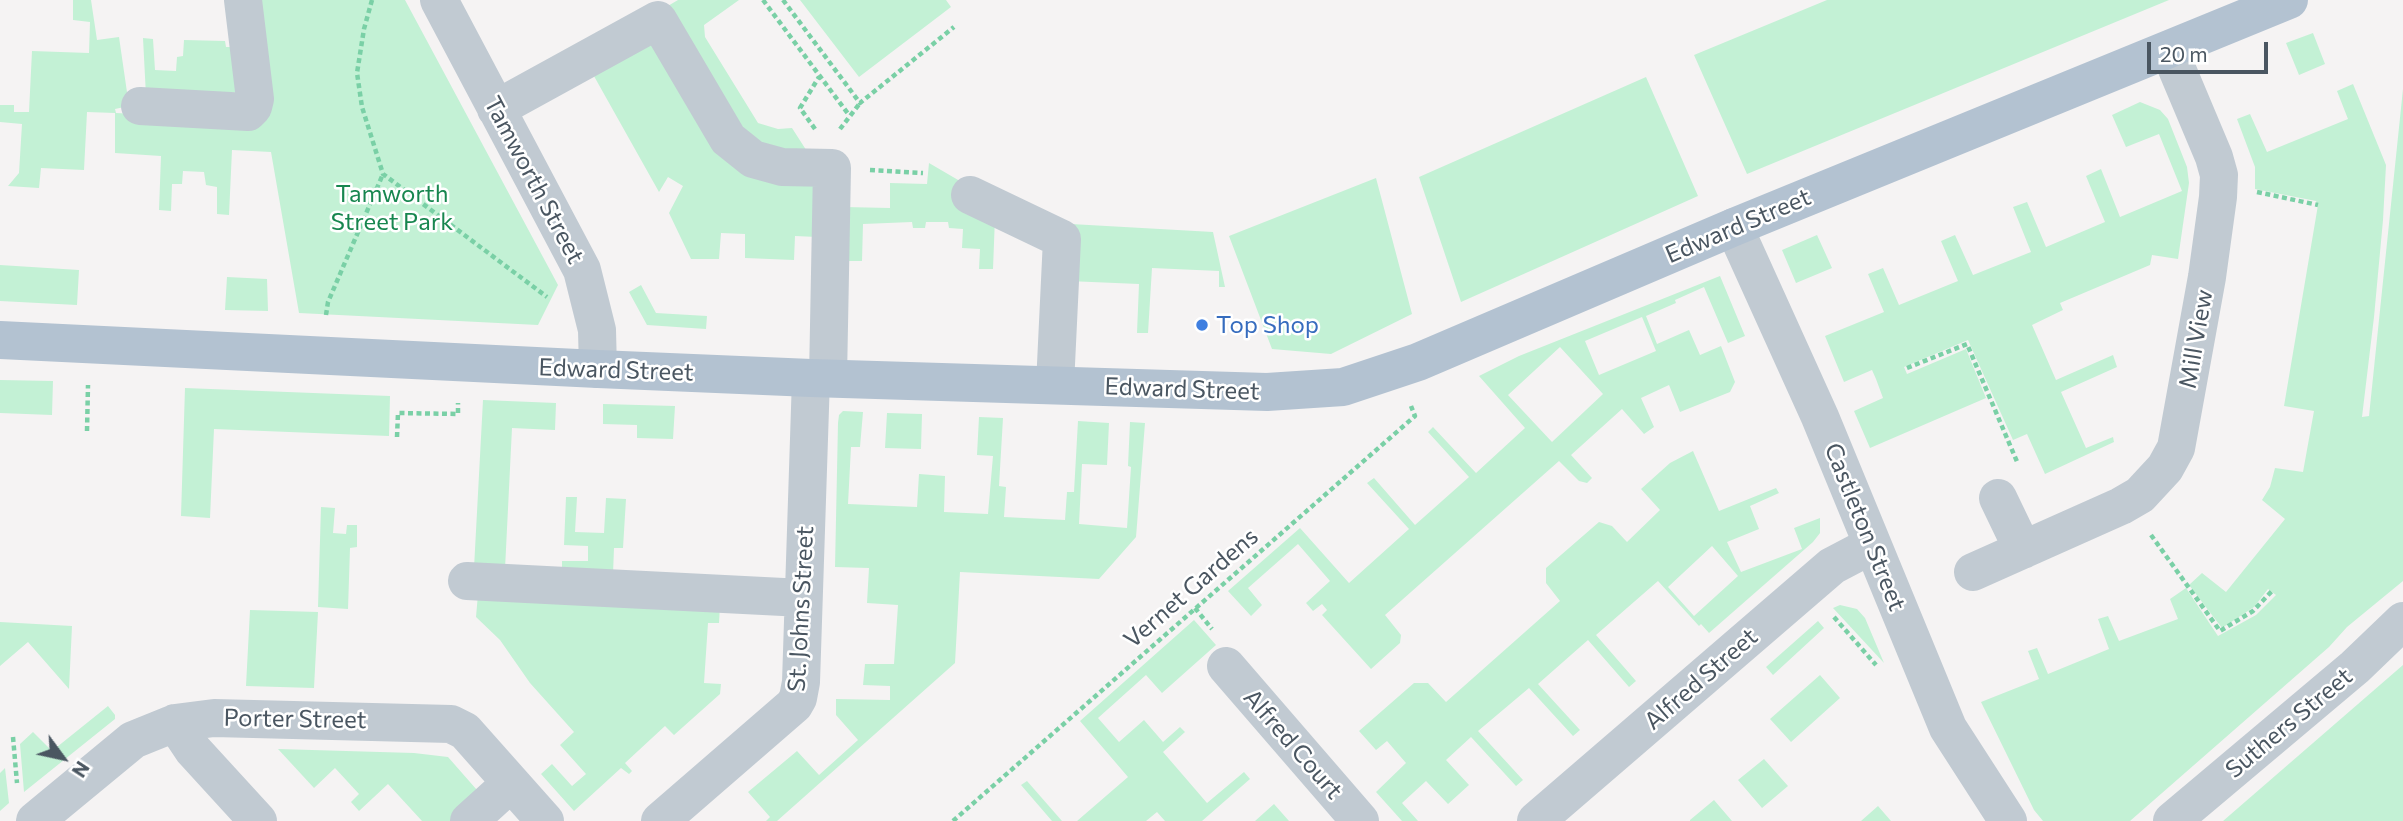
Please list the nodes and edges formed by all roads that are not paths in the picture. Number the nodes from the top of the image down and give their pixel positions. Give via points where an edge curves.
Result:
1 (243, 0) edge
2 (439, 0) edge
3 (2289, 0) edge
4 (2169, 50) junction
5 (140, 106) dead end
6 (496, 109) junction
7 (970, 195) dead end
8 (1734, 227) junction
9 (0, 340) edge
10 (597, 369) junction
11 (819, 378) junction
12 (1055, 385) junction
13 (2009, 483) road end
14 (1872, 545) junction
15 (2024, 550) junction
16 (1973, 572) dead end
17 (467, 581) dead end
18 (803, 598) junction
19 (2403, 621) edge
20 (1226, 667) dead end
21 (175, 723) junction
22 (511, 783) junction
23 (26, 805) edge
24 (258, 821) edge
25 (470, 821) edge
26 (545, 821) edge
27 (660, 821) edge
28 (1360, 821) edge
29 (1536, 821) edge
30 (2008, 821) edge
31 (2172, 821) edge

1 - 5 street via 254,107 248,112
2 - 6 street, Tamworth Street
3 - 4 main road, Edward Street
4 - 8 main road, Edward Street
4 - 15 street, Mill View via 2219,175 2207,278 2176,448 2140,495
6 - 10 street, Tamworth Street via 582,270 597,330
6 - 11 street, St. Johns Street via 658,20 728,139 754,159 782,167 830,157
7 - 12 street via 1062,239
8 - 12 main road, Edward Street via 1397,369 1343,387 1267,391
8 - 14 street, Castleton Street
9 - 10 main road, Edward Street
10 - 11 main road, Edward Street
11 - 12 main road, Edward Street
11 - 18 street, St. Johns Street
13 - 15 street
14 - 29 street, Alfred Street via 1832,566
14 - 30 street, Castleton Street via 1948,728
15 - 16 street, Mill View
17 - 18 street
18 - 27 street, St. Johns Street via 801,681 794,705
19 - 31 street, Suthers Street
20 - 28 street, Alfred Court
21 - 22 street, Porter Street via 214,718 451,724 466,732
21 - 23 street, Porter Street via 133,740
21 - 24 street via 193,750
22 - 25 street
22 - 26 street, Porter Street

